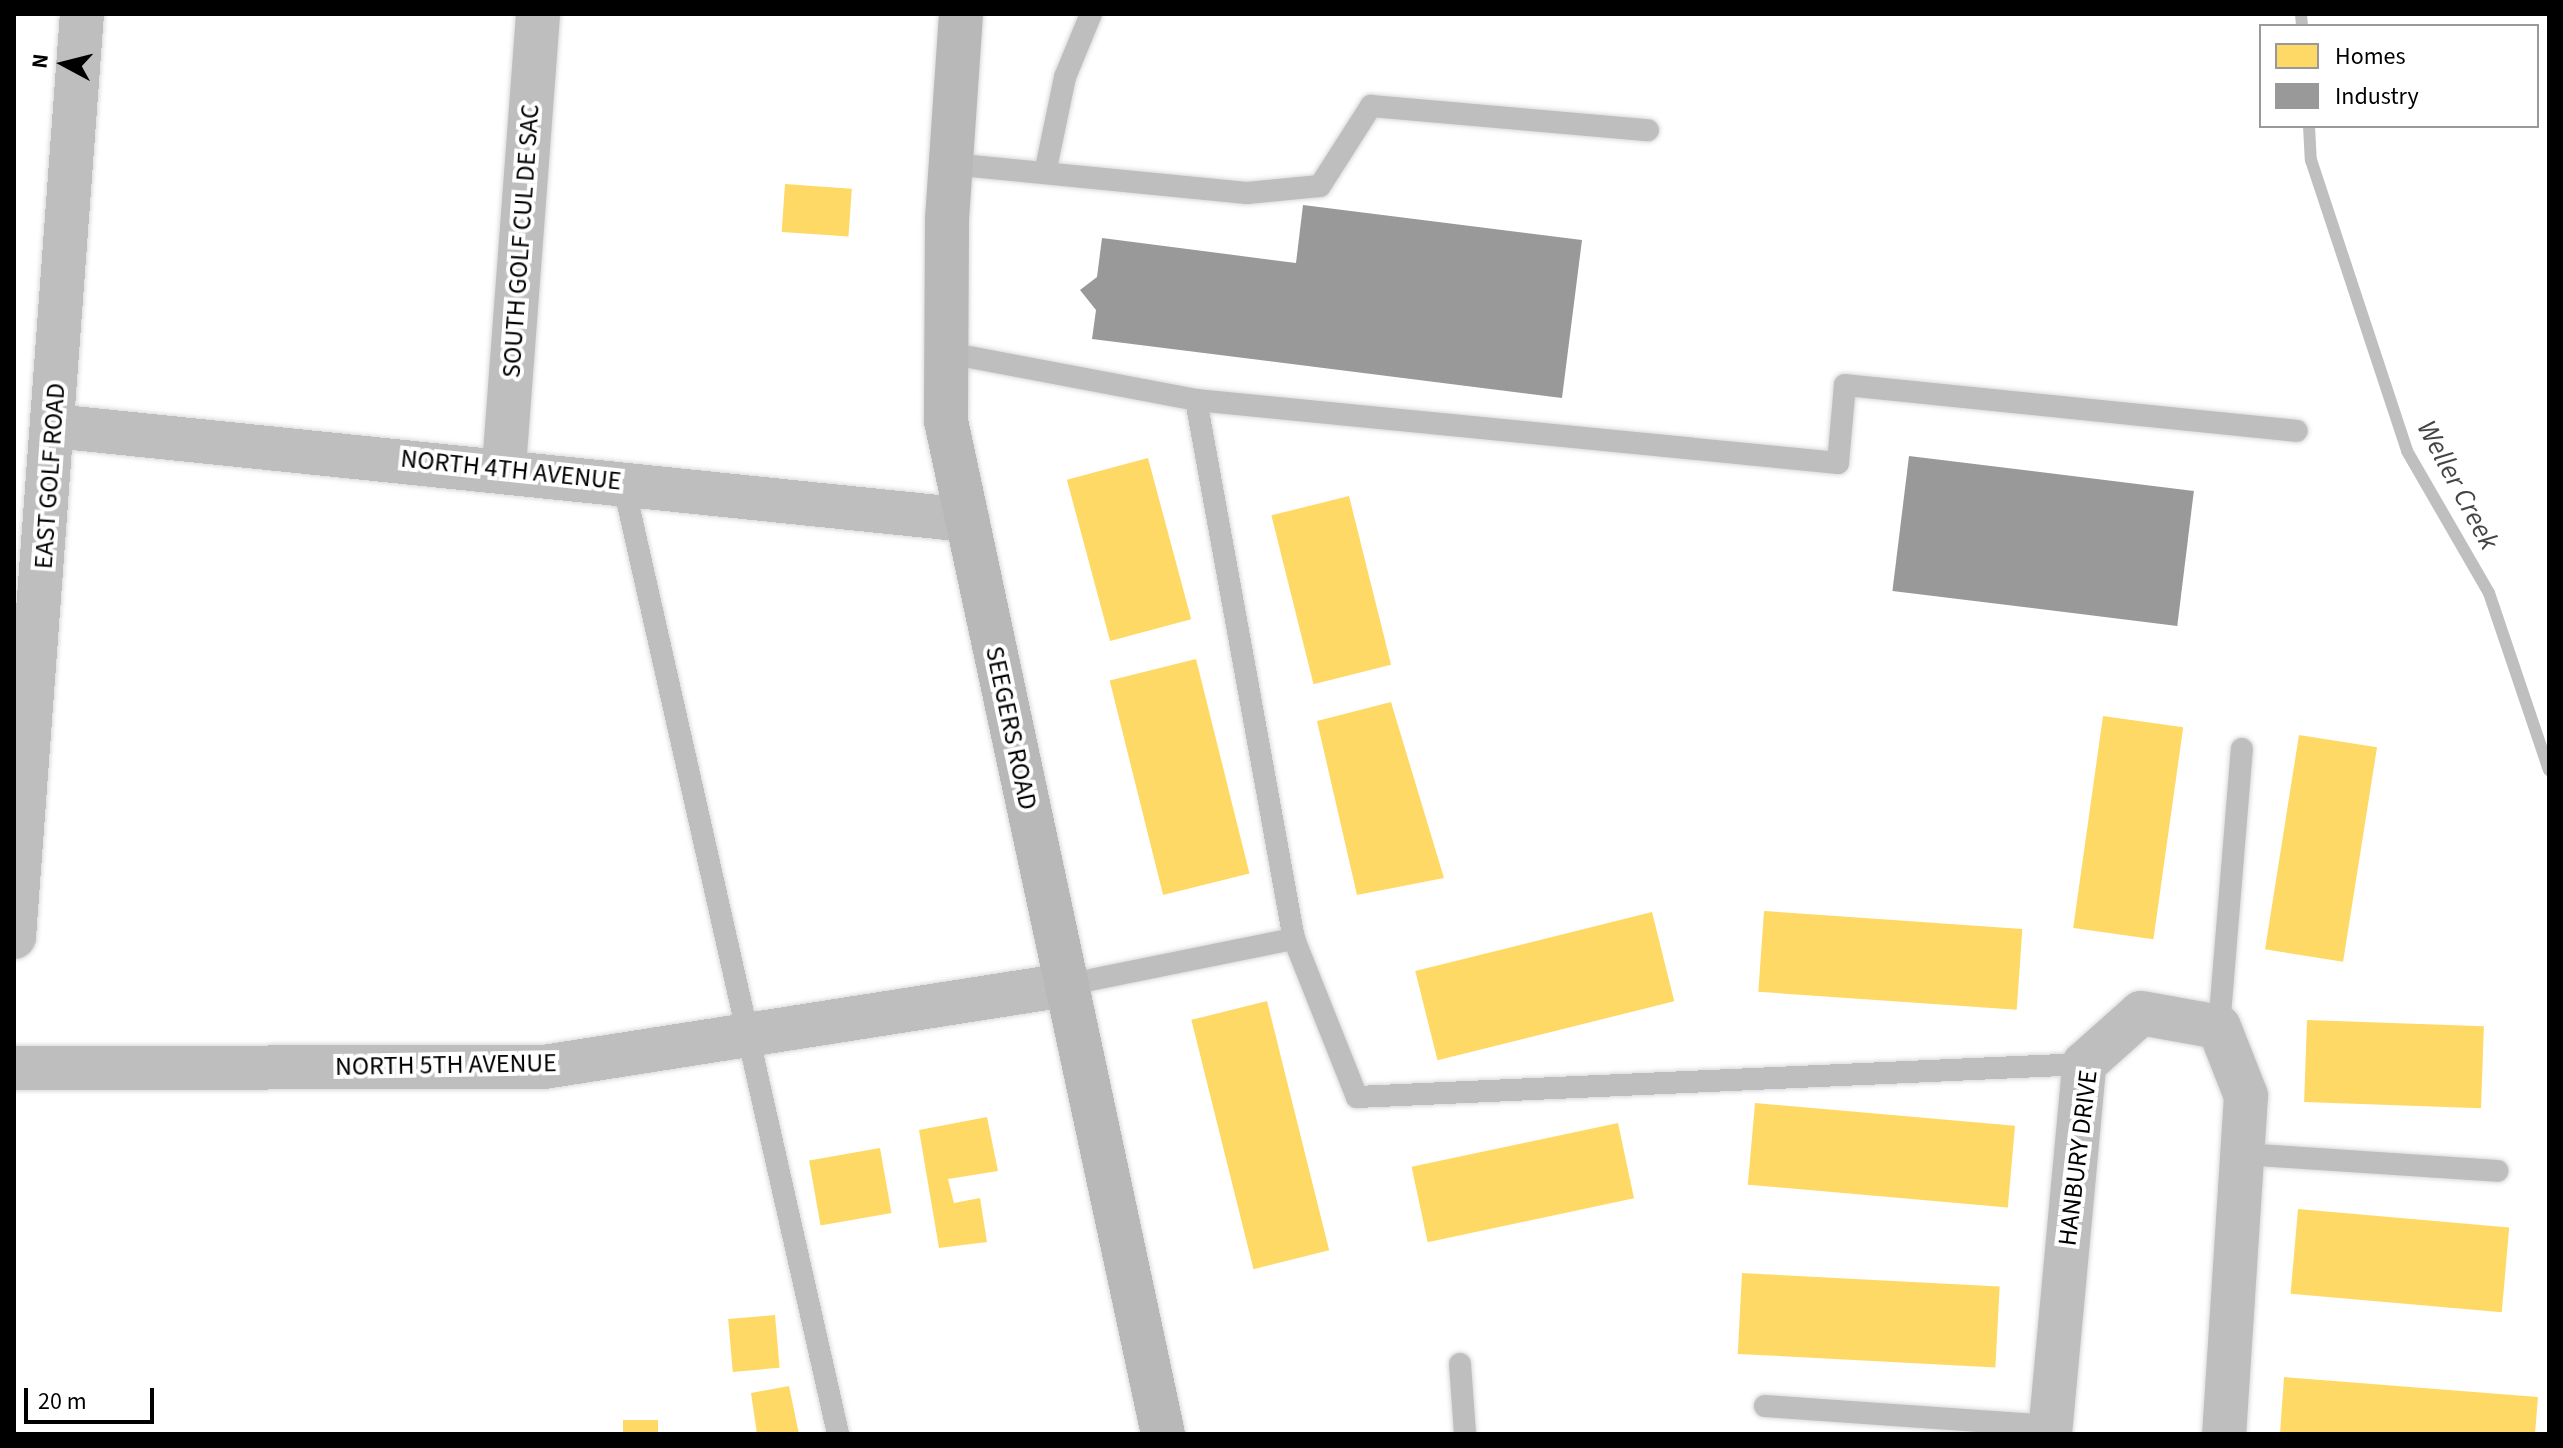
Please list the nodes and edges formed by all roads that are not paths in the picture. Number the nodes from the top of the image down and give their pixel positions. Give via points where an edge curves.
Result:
1 (82, 14) edge
2 (538, 14) edge
3 (961, 14) edge
4 (1091, 14) edge
5 (1648, 130) dead end
6 (951, 164) junction
7 (1045, 173) junction
8 (943, 352) junction
9 (1196, 400) junction
10 (54, 426) junction
11 (2297, 431) dead end
12 (504, 467) junction
13 (623, 482) junction
14 (967, 520) junction
15 (2242, 749) dead end
16 (14, 937) edge
17 (1294, 939) junction
18 (1065, 985) junction
19 (2219, 1027) junction
20 (750, 1035) junction
21 (2084, 1064) junction
22 (14, 1068) edge
23 (2243, 1154) junction
24 (2497, 1171) dead end
25 (1460, 1364) dead end
26 (1765, 1406) dead end
27 (2050, 1430) edge
28 (838, 1434) edge
29 (1163, 1434) edge
30 (1465, 1434) edge
31 (2224, 1434) edge

1 - 10 street, EAST GOLF ROAD
2 - 12 street, SOUTH GOLF CUL DE SAC
3 - 6 street, SEEGERS ROAD
4 - 7 lane via 1065,77
5 - 7 lane via 1371,106 1320,186 1247,193
6 - 7 lane
6 - 8 street, SEEGERS ROAD
8 - 9 lane
8 - 14 street, SEEGERS ROAD via 946,421
9 - 11 lane via 1838,463 1845,385
9 - 17 lane
10 - 12 street, NORTH 4TH AVENUE
10 - 16 street, EAST GOLF ROAD
12 - 13 street, NORTH 4TH AVENUE
13 - 14 street, NORTH 4TH AVENUE
13 - 20 lane
14 - 18 street, SEEGERS ROAD
15 - 19 lane
17 - 18 lane
17 - 21 lane via 1357,1097
18 - 20 street, NORTH 5TH AVENUE
18 - 29 street, SEEGERS ROAD
19 - 21 street, HANBURY DRIVE via 2141,1013
19 - 23 street via 2246,1096
20 - 22 street, NORTH 5TH AVENUE via 544,1067
20 - 28 lane
21 - 27 street, HANBURY DRIVE
23 - 24 lane
23 - 31 street
25 - 30 lane
26 - 27 lane

